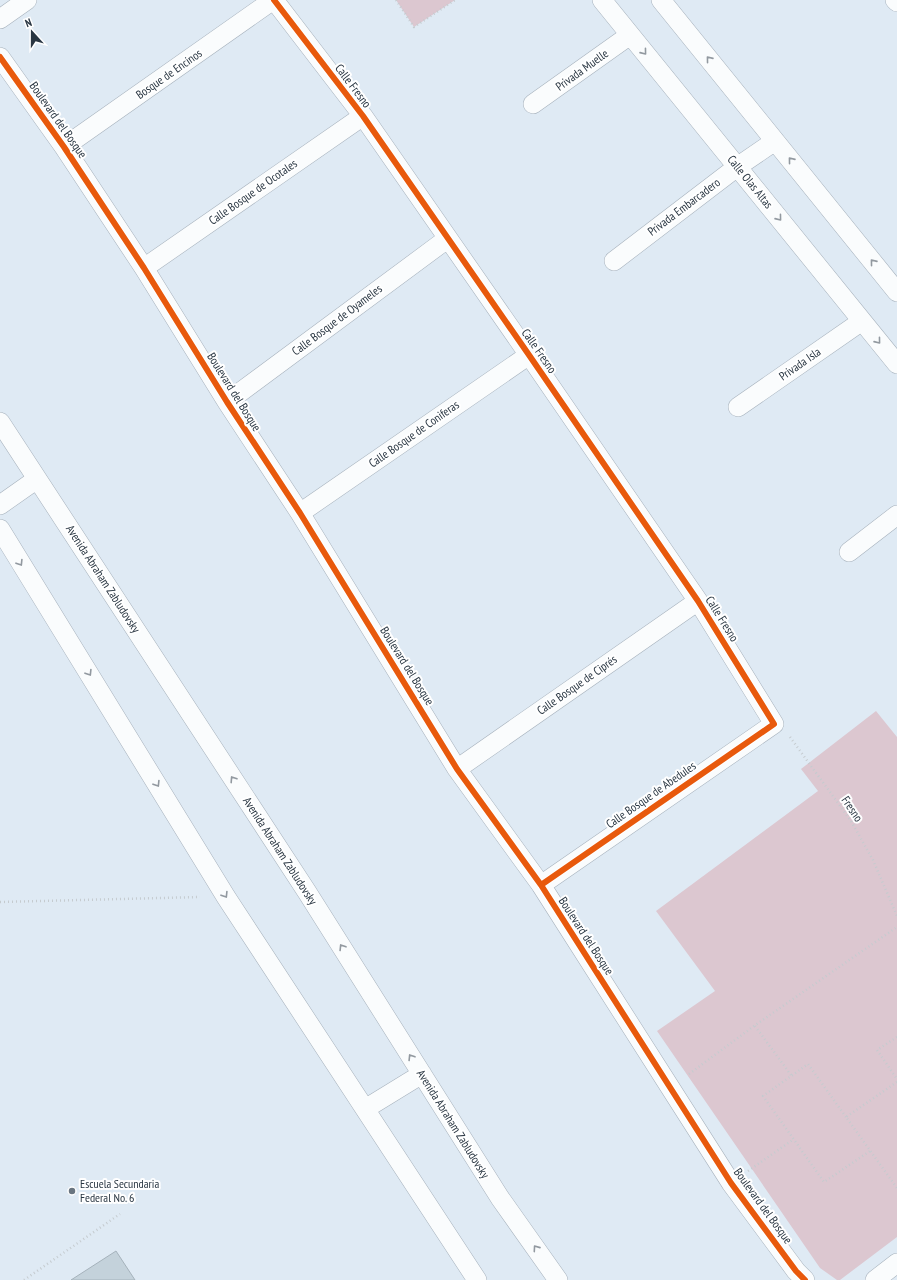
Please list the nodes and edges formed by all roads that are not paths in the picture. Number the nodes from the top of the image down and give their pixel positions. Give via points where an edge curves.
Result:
1 (27, 0) edge
2 (274, 0) edge
3 (602, 0) edge
4 (661, 0) edge
5 (0, 19) edge
6 (630, 35) junction
7 (0, 57) edge
8 (533, 104) dead end
9 (363, 116) junction
10 (775, 141) junction
11 (64, 147) junction
12 (738, 167) junction
13 (447, 238) junction
14 (614, 261) dead end
15 (144, 268) junction
16 (897, 292) edge
17 (862, 321) junction
18 (529, 355) junction
19 (897, 364) edge
20 (227, 402) junction
21 (738, 408) dead end
22 (0, 422) edge
23 (37, 479) junction
24 (0, 505) edge
25 (300, 513) junction
26 (897, 515) edge
27 (0, 529) edge
28 (849, 552) dead end
29 (698, 600) junction
30 (774, 724) joint
31 (457, 769) junction
32 (541, 885) junction
33 (422, 1074) junction
34 (365, 1109) junction
35 (897, 1263) edge
36 (477, 1280) edge
37 (558, 1280) edge
38 (805, 1280) edge
39 (875, 1280) edge

1 - 5 street
2 - 9 street, Calle Fresno
2 - 11 street, Bosque de Encinos
3 - 6 street, Calle Olas Altas
10 -> 4 street
6 - 8 street, Privada Muelle
6 -> 12 street, Calle Olas Altas
7 - 11 street, Boulevard del Bosque
9 - 13 street, Calle Fresno
9 - 15 street, Calle Bosque de Ocotales
10 - 12 street, Privada Embarcadero
16 -> 10 street
11 - 15 street, Boulevard del Bosque
12 - 14 street, Privada Embarcadero
12 -> 17 street, Calle Olas Altas
13 - 18 street, Calle Fresno
13 - 20 street, Calle Bosque de Oyameles
15 - 20 street, Boulevard del Bosque
17 -> 19 street, Calle Olas Altas
17 - 21 street, Privada Isla
18 - 25 street, Calle Bosque de Coniferas
18 - 29 street, Calle Fresno
20 - 25 street, Boulevard del Bosque
22 - 23 street, Avenida Abraham Zabludovsky
23 - 24 street
33 -> 23 street, Avenida Abraham Zabludovsky via 303,886
25 - 31 street, Boulevard del Bosque
26 - 28 street
27 -> 34 street via 226,897
29 - 30 street, Calle Fresno
29 - 31 street, Calle Bosque de Ciprés
30 - 32 street, Calle Bosque de Abedules
31 - 32 street, Boulevard del Bosque
32 - 38 street, Boulevard del Bosque via 731,1182
33 - 34 street
37 -> 33 street, Avenida Abraham Zabludovsky via 500,1198
34 - 36 street
35 - 39 street

